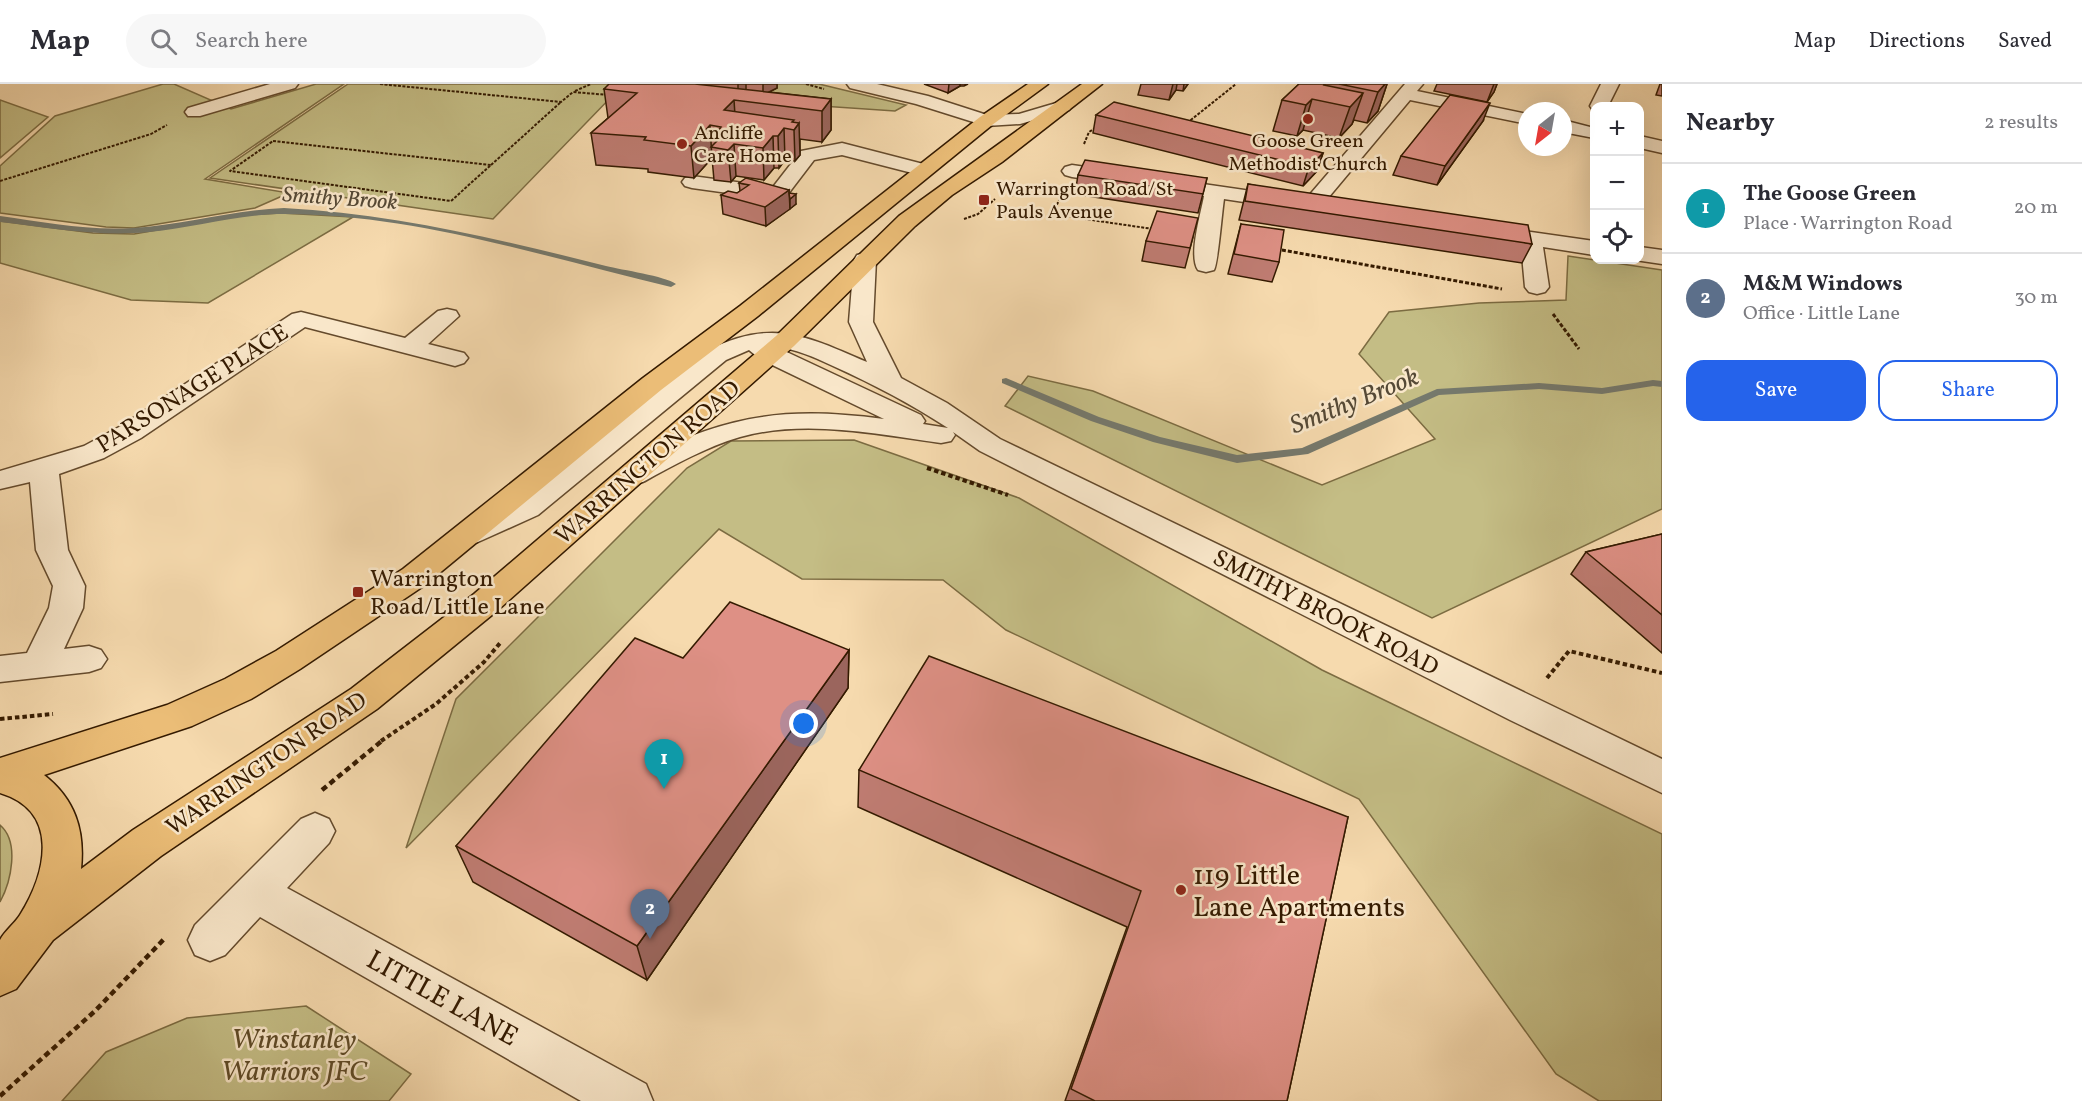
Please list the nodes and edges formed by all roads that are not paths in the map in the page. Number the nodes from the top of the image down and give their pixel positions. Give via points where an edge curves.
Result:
1 (289, 84) edge
2 (856, 84) edge
3 (1039, 84) edge
4 (1093, 84) edge
5 (1610, 84) edge
6 (880, 86) edge
7 (213, 88) dead end
8 (1403, 89) edge
9 (237, 100) junction
10 (922, 100) junction
11 (1014, 100) junction
12 (1601, 102) edge
13 (1063, 106) junction
14 (194, 112) road end
15 (1518, 117) edge
16 (986, 121) junction
17 (1572, 126) edge
18 (1590, 126) edge
19 (1644, 143) edge
20 (1662, 147) edge
21 (1324, 157) dead end
22 (1346, 162) junction
23 (924, 170) junction
24 (1072, 171) dead end
25 (692, 182) edge
26 (1215, 192) junction
27 (1311, 206) junction
28 (1334, 210) edge
29 (1473, 230) edge
30 (1531, 239) junction
31 (1590, 247) edge
32 (1644, 255) edge
33 (1662, 257) edge
34 (865, 260) junction
35 (1206, 265) dead end
36 (1535, 289) road end
37 (749, 311) junction
38 (447, 316) dead end
39 (769, 345) junction
40 (410, 346) junction
41 (455, 358) dead end
42 (889, 381) junction
43 (941, 435) junction
44 (990, 445) junction
45 (44, 469) junction
46 (633, 474) junction
47 (0, 480) edge
48 (467, 535) junction
49 (89, 659) dead end
50 (39, 665) junction
51 (0, 669) edge
52 (0, 775) edge
53 (1662, 777) edge
54 (317, 812) road end
55 (256, 893) junction
56 (39, 925) junction
57 (192, 934) road end
58 (0, 974) edge
59 (622, 1099) edge

1 - 9 street
2 - 6 street
3 - 11 highway
4 - 13 highway, WARRINGTON ROAD
5 - 12 street
6 - 10 street
7 - 9 street
8 - 15 street
8 - 22 street
9 - 14 street
10 - 11 street via 969,105
10 - 16 street
11 - 16 highway
13 - 16 street via 1020,119
13 - 34 highway, WARRINGTON ROAD via 945,191
16 - 23 highway
17 - 18 street
19 - 20 street
21 - 22 street
22 - 27 street
23 - 25 street via 842,149 808,155 778,194
23 - 37 highway
24 - 26 street
26 - 27 street
26 - 35 street
27 - 28 street
29 - 30 street
30 - 31 street
30 - 36 street
32 - 33 street
34 - 39 highway, WARRINGTON ROAD via 814,314
34 - 42 street via 861,322
37 - 39 street via 747,328
37 - 48 highway via 652,384
38 - 40 street
39 - 42 street, SMITHY BROOK ROAD via 810,346
39 - 43 street, SMITHY BROOK ROAD
39 - 46 highway, WARRINGTON ROAD
39 - 48 street via 717,355 527,508
40 - 41 street, PARSONAGE PLACE
40 - 45 street, PARSONAGE PLACE via 301,319 131,432 94,452
42 - 44 street, SMITHY BROOK ROAD via 954,418
43 - 44 street, SMITHY BROOK ROAD
43 - 46 street via 822,421 763,424 687,446
44 - 53 street, SMITHY BROOK ROAD
45 - 47 street, PARSONAGE PLACE
45 - 50 street via 52,550 69,586 66,608
46 - 56 highway, WARRINGTON ROAD via 486,602 363,699 147,843
48 - 52 highway via 414,577 238,689 179,716
49 - 50 street
50 - 51 street
52 - 56 highway via 31,787 54,810 64,840 59,880
54 - 55 street
55 - 57 street
55 - 59 street, LITTLE LANE
56 - 58 highway

